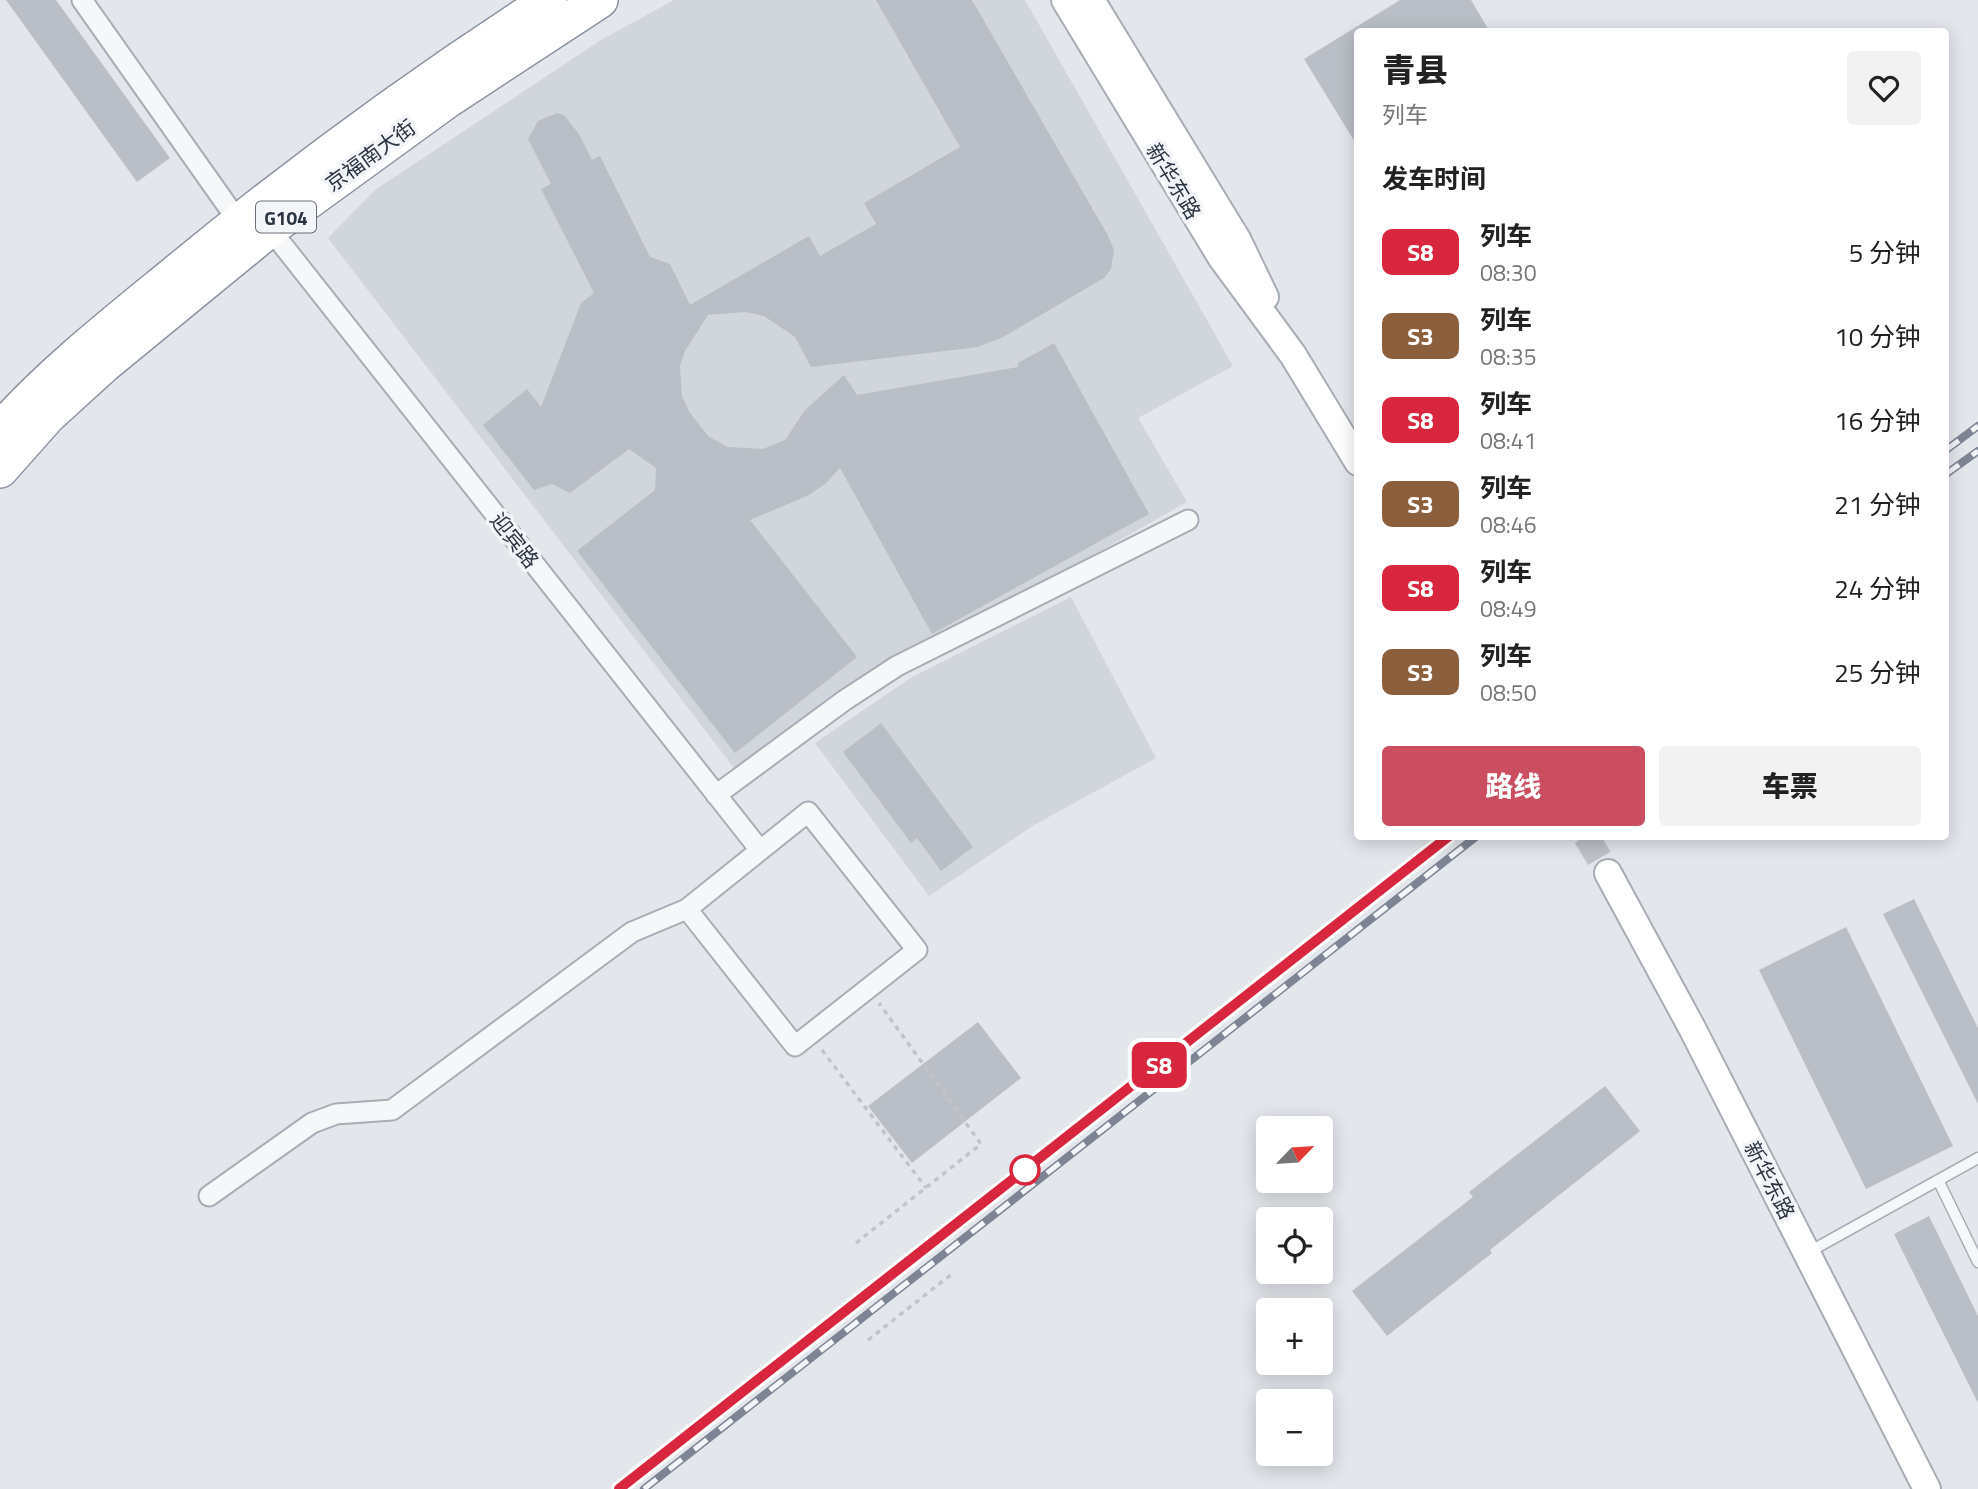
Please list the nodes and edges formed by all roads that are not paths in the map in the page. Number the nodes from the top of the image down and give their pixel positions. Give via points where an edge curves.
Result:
1 (82, 0) edge
2 (549, 0) edge
3 (600, 0) edge
4 (1065, 0) edge
5 (1091, 0) edge
6 (254, 225) junction
7 (1293, 355) junction
8 (0, 430) edge
9 (1354, 455) edge
10 (0, 470) edge
11 (1188, 520) dead end
12 (716, 794) junction
13 (761, 850) junction
14 (1608, 873) tunnel mouth
15 (687, 909) junction
16 (1978, 1158) edge
17 (1938, 1180) junction
18 (209, 1196) dead end
19 (1807, 1253) junction
20 (1978, 1262) edge
21 (1927, 1489) edge

1 - 6 street, 迎宾路
2 - 6 highway, 京福南大街 / G104 via 378,116
3 - 6 highway, 京福南大街 / G104
4 - 7 main road, 新华东路 via 1221,257
5 - 7 main road, 新华东路 via 1237,239
6 - 8 highway, 京福南大街 / G104 via 86,345
6 - 10 highway, 京福南大街 / G104 via 48,416
6 - 12 street, 迎宾路
7 - 9 main road, 新华东路
11 - 12 street via 897,666
12 - 13 street, 迎宾路
13 - 15 street
13 - 15 street via 808,813 917,950 795,1046
14 - 19 main road, 新华东路
15 - 18 street via 632,932 392,1110 336,1114 312,1123
16 - 17 lane
17 - 19 lane
17 - 20 lane
19 - 21 main road, 新华东路

